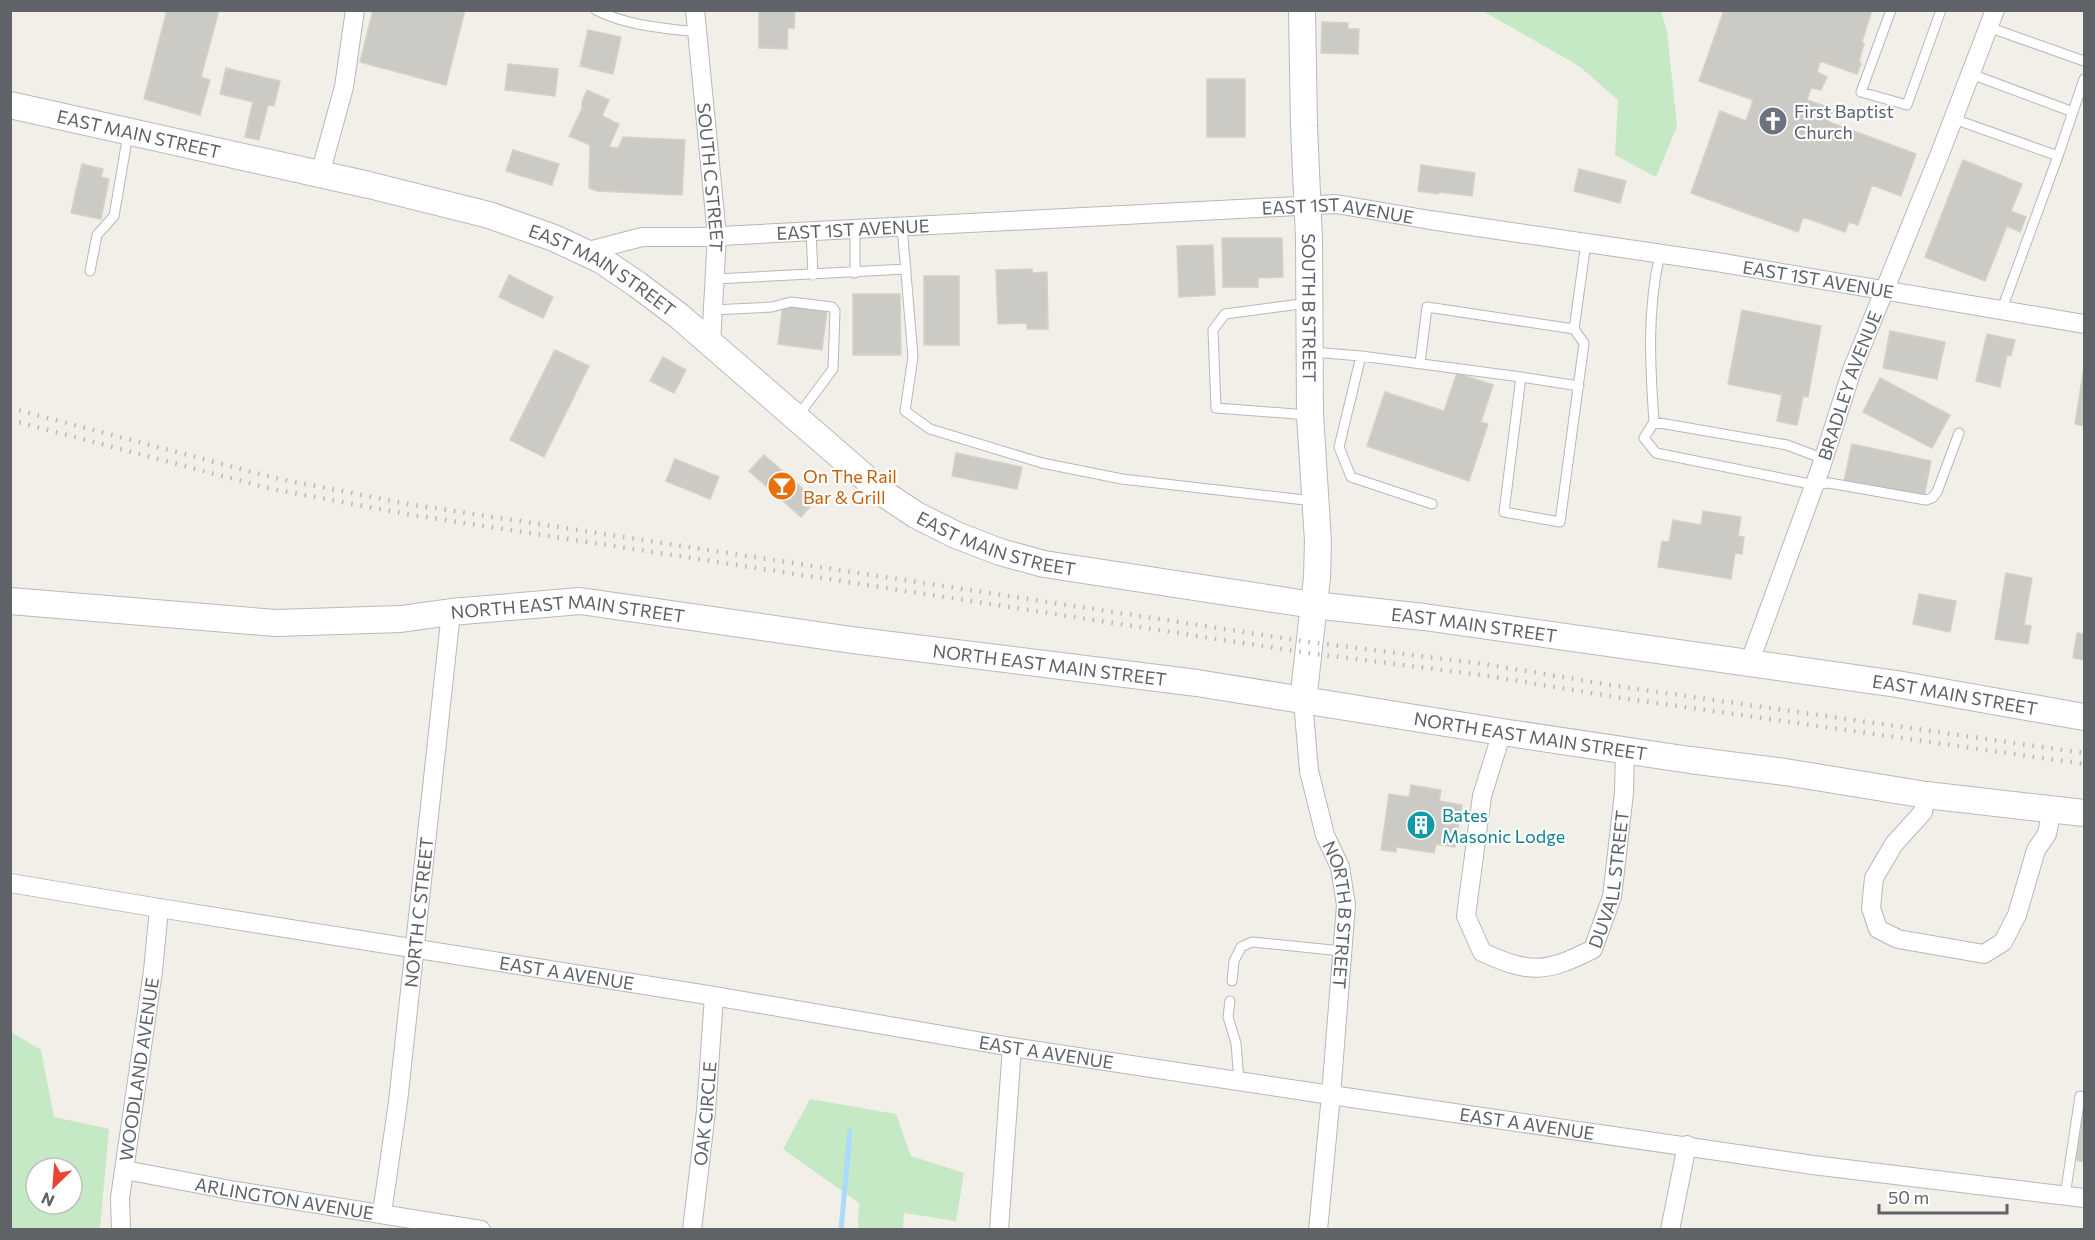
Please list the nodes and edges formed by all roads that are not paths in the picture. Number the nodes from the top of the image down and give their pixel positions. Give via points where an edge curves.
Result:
1 (355, 10) edge
2 (596, 10) edge
3 (695, 10) edge
4 (1302, 10) edge
5 (1891, 10) edge
6 (1941, 10) edge
7 (1992, 19) edge
8 (697, 32) junction
9 (2085, 61) edge
10 (1971, 74) junction
11 (2085, 79) edge
12 (10, 105) edge
13 (2073, 112) junction
14 (1954, 119) junction
15 (128, 132) junction
16 (2058, 156) junction
17 (320, 174) junction
18 (1307, 205) junction
19 (902, 226) junction
20 (855, 228) junction
21 (811, 231) junction
22 (717, 236) junction
23 (1586, 243) junction
24 (585, 252) junction
25 (1660, 254) junction
26 (906, 269) junction
27 (90, 271) dead end
28 (855, 273) junction
29 (813, 275) junction
30 (715, 279) junction
31 (1884, 291) junction
32 (1310, 303) junction
33 (2002, 309) junction
34 (712, 310) junction
35 (2085, 324) edge
36 (1574, 329) junction
37 (711, 344) junction
38 (1310, 352) junction
39 (1361, 356) junction
40 (1420, 363) junction
41 (1521, 377) junction
42 (1579, 386) junction
43 (1310, 415) junction
44 (796, 418) junction
45 (1654, 422) junction
46 (1959, 433) dead end
47 (1824, 459) junction
48 (1815, 485) junction
49 (1315, 501) junction
50 (1432, 504) dead end
51 (10, 601) edge
52 (1313, 605) junction
53 (451, 612) junction
54 (1749, 664) junction
55 (1303, 701) junction
56 (2085, 717) edge
57 (1502, 732) junction
58 (1625, 750) junction
59 (1926, 795) junction
60 (2052, 808) junction
61 (2085, 813) edge
62 (10, 883) edge
63 (159, 908) junction
64 (414, 948) junction
65 (1342, 951) junction
66 (1232, 981) dead end
67 (714, 996) junction
68 (1230, 1001) dead end
69 (1012, 1047) junction
70 (1239, 1081) junction
71 (1331, 1095) junction
72 (2085, 1097) edge
73 (1687, 1145) junction
74 (125, 1170) junction
75 (2065, 1196) junction
76 (2085, 1198) edge
77 (382, 1213) junction
78 (121, 1230) edge
79 (482, 1230) edge
80 (692, 1230) edge
81 (999, 1230) edge
82 (1318, 1230) edge
83 (1670, 1230) edge

1 - 17 street via 344,87
2 - 8 lane via 646,27
3 - 8 street, SOUTH C STREET
4 - 18 street, SOUTH B STREET
5 - 6 lane via 1861,92 1907,105
7 - 9 lane
7 - 10 street, BRADLEY AVENUE
8 - 22 street, SOUTH C STREET
10 - 13 lane
10 - 14 street, BRADLEY AVENUE
11 - 13 lane
12 - 15 street, EAST MAIN STREET
13 - 16 lane
14 - 16 lane
14 - 31 street, BRADLEY AVENUE
15 - 17 street, EAST MAIN STREET
15 - 27 lane via 114,216 97,235
16 - 33 lane
17 - 24 street, EAST MAIN STREET via 489,215
18 - 19 street, EAST 1ST AVENUE
18 - 23 street, EAST 1ST AVENUE via 1336,204
18 - 32 street, SOUTH B STREET
19 - 20 street, EAST 1ST AVENUE
19 - 26 lane
20 - 21 street, EAST 1ST AVENUE
20 - 28 lane
21 - 22 street, EAST 1ST AVENUE
21 - 29 lane
22 - 24 street, EAST 1ST AVENUE via 642,237
22 - 30 street, SOUTH C STREET
23 - 25 street, EAST 1ST AVENUE
23 - 36 lane
24 - 37 street, EAST MAIN STREET via 638,285
25 - 31 street, EAST 1ST AVENUE
25 - 45 lane via 1653,283 1650,333
26 - 28 lane
26 - 49 lane via 913,357 906,411 930,429 1042,463 1122,480
28 - 29 lane
29 - 30 lane
30 - 34 street, SOUTH C STREET
31 - 33 street, EAST 1ST AVENUE
31 - 47 street, BRADLEY AVENUE via 1852,370
32 - 38 street, SOUTH B STREET
32 - 43 lane via 1225,314 1214,330 1216,408
33 - 35 street, EAST 1ST AVENUE
34 - 37 street, SOUTH C STREET
34 - 44 lane via 772,307 791,302 832,307 833,369
36 - 40 lane via 1427,307
36 - 42 lane via 1584,343
37 - 44 street, EAST MAIN STREET
38 - 39 lane
38 - 43 street, SOUTH B STREET
39 - 40 lane
39 - 50 lane via 1339,447 1351,477
40 - 41 lane
41 - 42 lane
41 - 42 lane via 1504,512 1560,522
43 - 49 street, SOUTH B STREET
44 - 52 street, EAST MAIN STREET via 883,493 916,515 1000,552 1066,568
45 - 47 lane via 1787,445
45 - 48 lane via 1644,438 1656,453
46 - 48 lane via 1932,498 1829,483
47 - 48 street, BRADLEY AVENUE
48 - 54 street, BRADLEY AVENUE
49 - 52 street, SOUTH B STREET via 1317,577
51 - 53 street, NORTH EAST MAIN STREET via 276,623 401,619
52 - 54 street, EAST MAIN STREET
52 - 55 street, NORTH B STREET
53 - 55 street, NORTH EAST MAIN STREET via 580,601 1197,683
53 - 64 street, NORTH C STREET
54 - 56 street, EAST MAIN STREET via 1896,684
55 - 57 street, NORTH EAST MAIN STREET
55 - 65 street, NORTH B STREET via 1309,771 1325,835 1340,867 1346,905
57 - 58 street, NORTH EAST MAIN STREET
57 - 58 street, DUVALL STREET via 1482,796 1466,916 1482,952 1538,969 1565,963 1593,949 1612,897
58 - 59 street, NORTH EAST MAIN STREET
59 - 60 street, NORTH EAST MAIN STREET
59 - 60 street via 1923,812 1894,844 1874,878 1871,908 1878,929 1898,939 1984,954 2003,942 2017,915 2036,850 2047,834
60 - 61 street, NORTH EAST MAIN STREET
62 - 63 street, EAST A AVENUE
63 - 64 street, EAST A AVENUE
63 - 74 street, WOODLAND AVENUE
64 - 67 street, EAST A AVENUE
64 - 77 street, NORTH C STREET
65 - 66 lane via 1252,942 1241,947 1234,961
65 - 71 street, NORTH B STREET
67 - 69 street, EAST A AVENUE
67 - 80 street, OAK CIRCLE
68 - 70 lane via 1228,1017 1236,1043
69 - 70 street, EAST A AVENUE
69 - 81 street
70 - 71 street, EAST A AVENUE
71 - 73 street, EAST A AVENUE
71 - 82 street, NORTH B STREET
72 - 75 lane via 2080,1096
73 - 75 street, EAST A AVENUE
73 - 83 street
74 - 77 street, ARLINGTON AVENUE
74 - 78 street, WOODLAND AVENUE via 120,1198
75 - 76 street, EAST A AVENUE
77 - 79 street, ARLINGTON AVENUE

